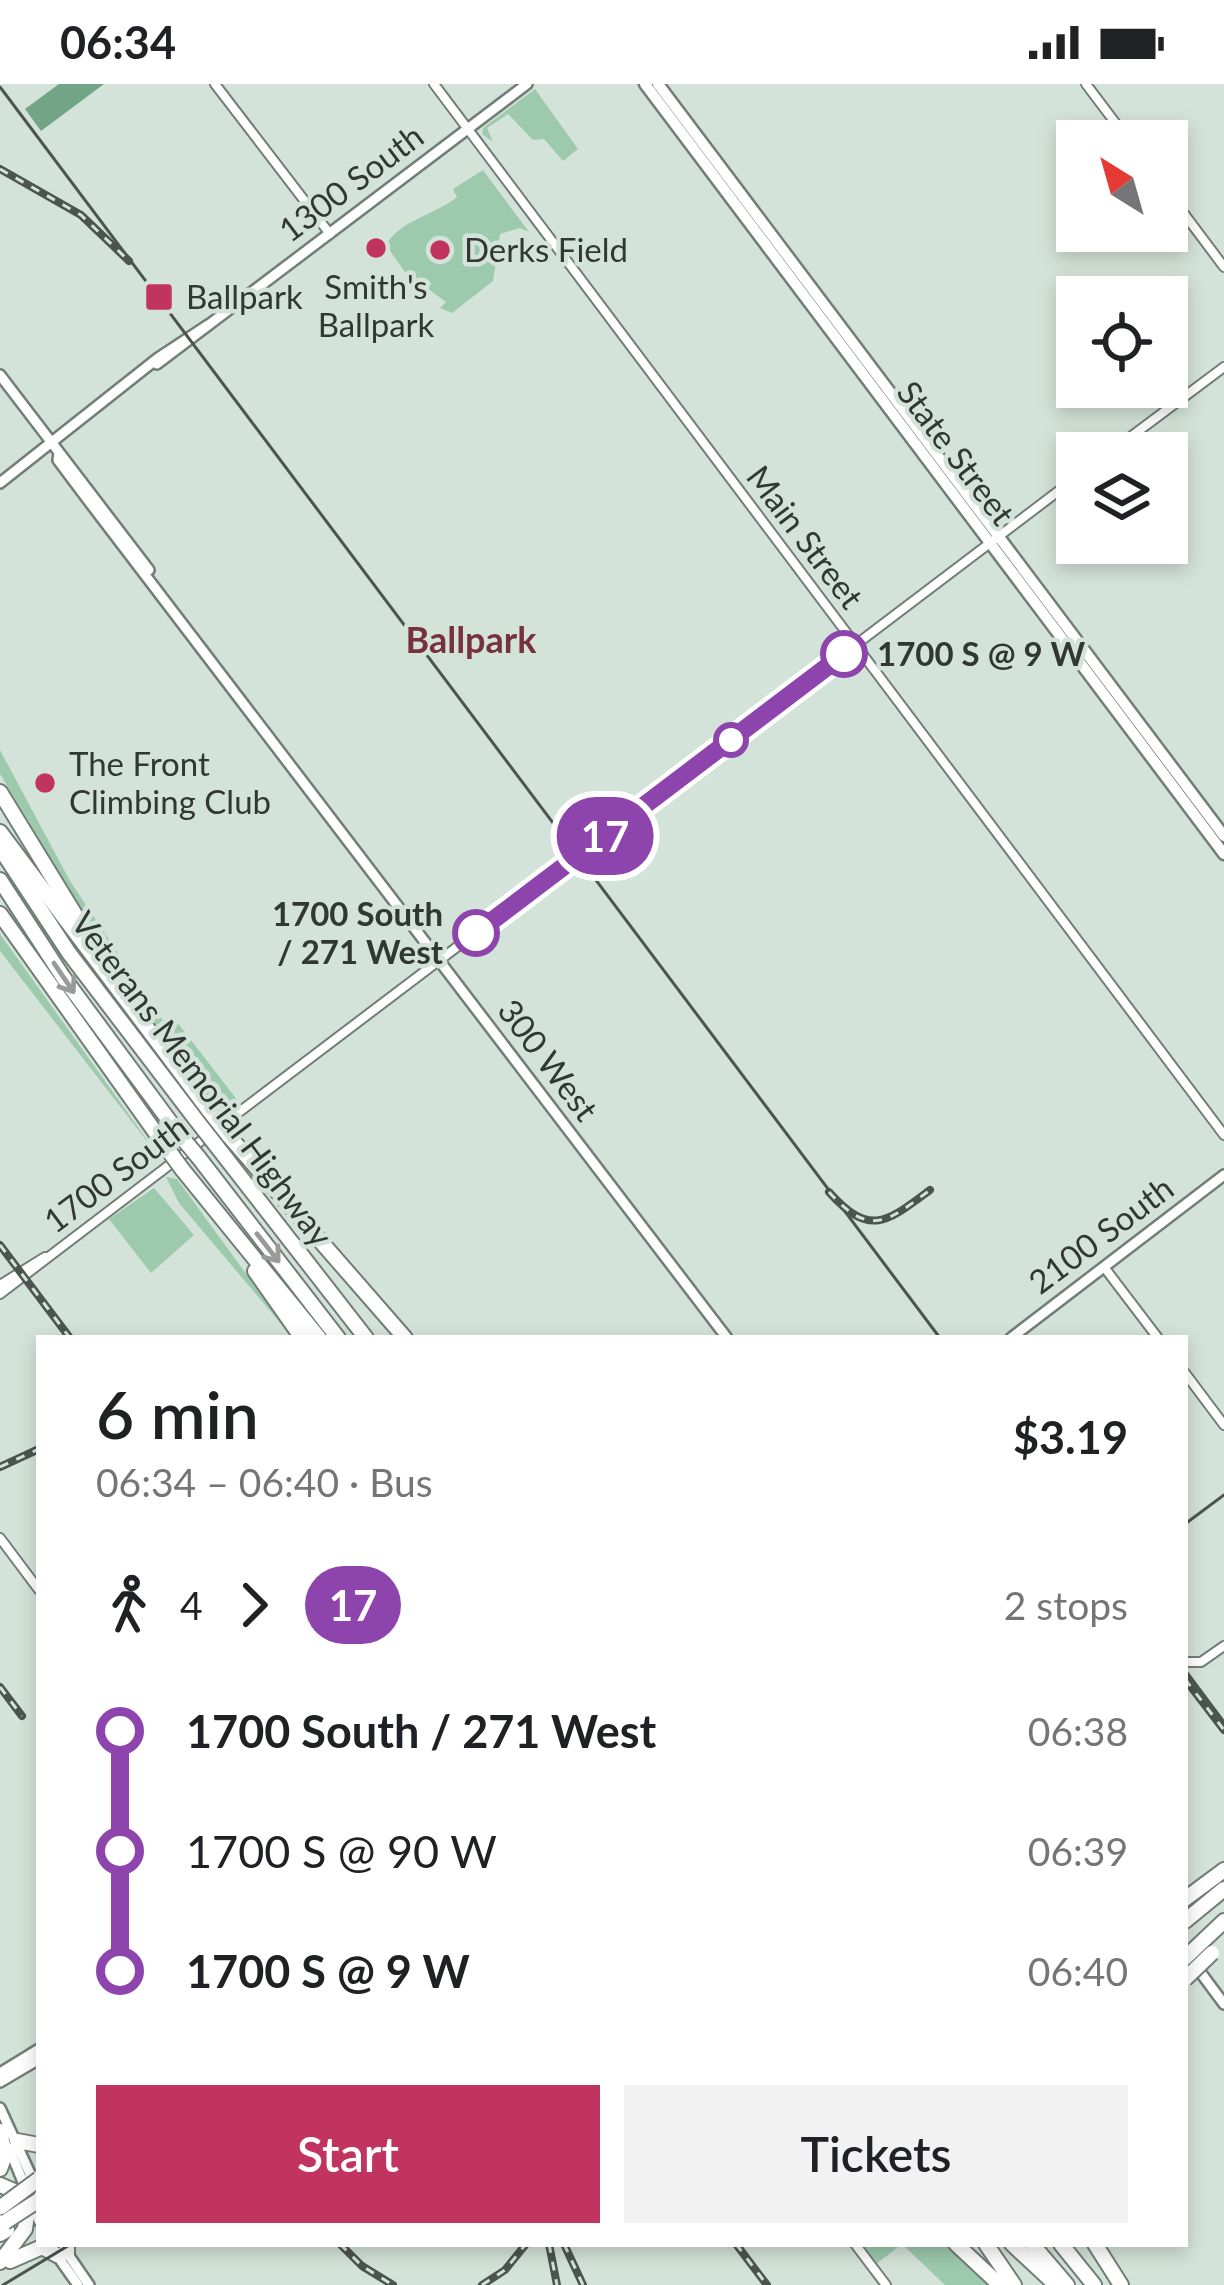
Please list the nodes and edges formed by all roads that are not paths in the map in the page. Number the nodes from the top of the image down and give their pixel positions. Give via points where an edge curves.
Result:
1 (215, 84) edge
2 (434, 84) edge
3 (526, 84) edge
4 (645, 84) edge
5 (658, 84) edge
6 (1086, 84) edge
7 (1113, 120) edge
8 (468, 129) junction
9 (1188, 219) edge
10 (330, 234) junction
11 (1224, 267) edge
12 (1224, 367) edge
13 (0, 375) edge
14 (1137, 432) edge
15 (55, 449) junction
16 (0, 483) edge
17 (1056, 493) edge
18 (994, 539) junction
19 (856, 645) junction
20 (0, 792) edge
21 (0, 832) edge
22 (1224, 836) edge
23 (0, 848) edge
24 (1224, 854) edge
25 (0, 880) edge
26 (2, 917) edge
27 (440, 961) junction
28 (120, 989) junction
29 (203, 1116) junction
30 (1224, 1135) edge
31 (222, 1140) junction
32 (182, 1169) junction
33 (1224, 1175) edge
34 (328, 1250) junction
35 (1104, 1267) junction
36 (0, 1290) edge
37 (712, 1325) junction
38 (300, 1335) edge
39 (317, 1335) edge
40 (336, 1335) edge
41 (368, 1335) edge
42 (392, 1335) edge
43 (402, 1335) edge
44 (716, 1335) edge
45 (724, 1335) edge
46 (1015, 1335) edge
47 (1156, 1335) edge
48 (1188, 1377) edge
49 (1224, 1425) edge
50 (0, 1538) edge
51 (36, 1586) edge
52 (1224, 1646) edge
53 (1188, 1662) edge
54 (1224, 1868) edge
55 (1188, 1888) edge
56 (1224, 1888) edge
57 (1188, 1911) edge
58 (1188, 1911) edge
59 (1224, 1922) edge
60 (1224, 1940) edge
61 (1208, 1946) junction
62 (1188, 1954) edge
63 (1188, 1959) edge
64 (1188, 1974) edge
65 (1224, 2004) edge
66 (36, 2051) edge
67 (36, 2060) edge
68 (0, 2077) edge
69 (0, 2108) edge
70 (0, 2130) edge
71 (17, 2140) junction
72 (36, 2144) edge
73 (0, 2169) edge
74 (0, 2185) edge
75 (36, 2194) edge
76 (2, 2219) edge
77 (857, 2247) edge
78 (959, 2247) edge
79 (987, 2247) edge
80 (1015, 2247) edge
81 (1035, 2247) edge
82 (1063, 2247) edge
83 (1073, 2247) edge
84 (1097, 2247) edge
85 (61, 2248) edge
86 (0, 2264) edge
87 (78, 2285) edge
88 (89, 2285) edge
89 (886, 2285) edge
90 (1000, 2285) edge
91 (1014, 2285) edge
92 (1056, 2285) edge
93 (1067, 2285) edge
94 (1094, 2285) edge
95 (1121, 2285) edge

1 - 10 street
2 - 8 street, Main Street
3 - 8 main road, 1300 South
4 - 18 main road, State Street
5 - 18 main road, State Street
6 - 7 street
8 - 10 main road, 1300 South
8 - 19 street, Main Street
9 - 11 street
10 - 15 main road, 1300 South
12 - 14 street
13 - 15 main road, 300 West
15 - 16 main road, 1300 South
15 - 27 main road, 300 West
17 - 18 street, 1700 South
18 - 19 street, 1700 South
18 - 22 main road, State Street
18 - 24 main road, State Street
19 - 27 street, 1700 South
19 - 30 street, Main Street
20 - 28 highway
21 - 28 highway
23 - 29 highway, Veterans Memorial Highway via 82,970
25 -> 40 highway, Veterans Memorial Highway, bridge via 179,1134
26 - 32 highway, bridge
27 - 36 street, 1700 South
27 - 37 main road, 300 West
28 - 29 highway
29 - 31 highway, Veterans Memorial Highway, bridge
31 - 34 highway
31 - 41 highway, Veterans Memorial Highway
32 - 38 highway
32 - 39 highway
33 - 35 main road, 2100 South
34 - 42 highway
34 - 43 highway
35 - 46 main road, 2100 South
35 - 47 street
37 - 44 main road, 300 West
37 - 45 main road, 300 West
48 - 49 street
50 - 51 street
52 - 53 street
54 - 55 highway
54 - 57 highway
56 - 58 highway
59 - 61 highway
60 - 61 highway
61 - 62 highway, bridge
61 - 64 highway, bridge
63 - 65 main road
66 - 68 main road
67 - 68 main road
69 - 71 main road
70 - 73 highway
70 - 75 main road
71 - 72 highway
71 - 75 main road
74 - 75 highway
75 - 76 highway, bridge
75 - 76 highway, bridge
75 - 86 highway via 19,2242
77 - 89 street
78 - 90 highway
79 - 91 highway
80 - 92 highway
81 - 93 highway
82 - 94 highway
83 - 94 highway
84 - 95 highway
85 - 86 highway
85 - 87 main road
85 - 88 main road

